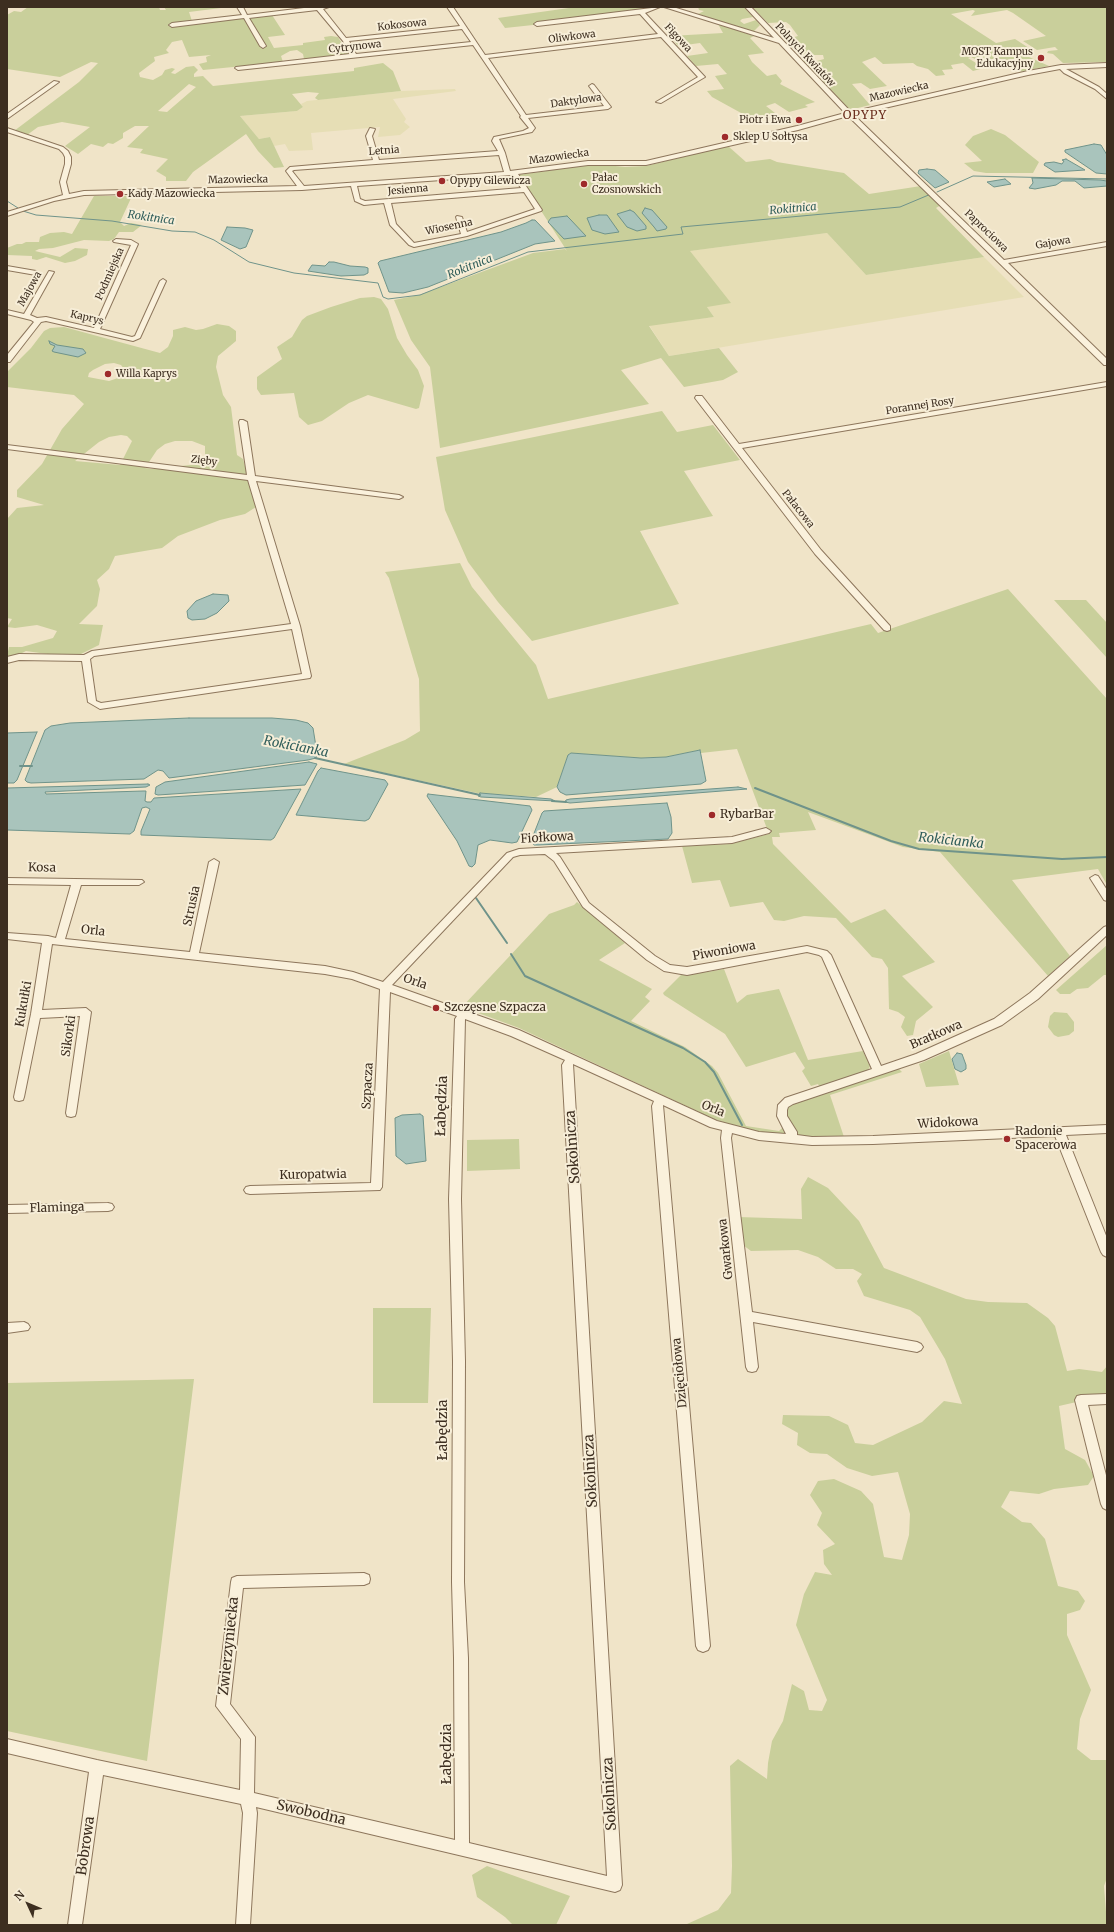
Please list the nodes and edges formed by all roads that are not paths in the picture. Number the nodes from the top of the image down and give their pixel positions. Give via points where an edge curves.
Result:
1 (240, 7) edge
2 (318, 7) edge
3 (326, 7) edge
4 (450, 7) edge
5 (657, 7) edge
6 (667, 7) edge
7 (748, 7) edge
8 (641, 12) junction
9 (245, 17) junction
10 (537, 24) dead end
11 (172, 25) dead end
12 (462, 27) junction
13 (662, 35) junction
14 (345, 40) junction
15 (780, 42) junction
16 (474, 43) junction
17 (262, 46) dead end
18 (354, 56) junction
19 (483, 57) junction
20 (1107, 65) edge
21 (1061, 67) junction
22 (238, 68) dead end
23 (56, 82) dead end
24 (592, 86) dead end
25 (1107, 97) edge
26 (659, 102) dead end
27 (850, 114) junction
28 (7, 116) edge
29 (523, 117) junction
30 (372, 129) dead end
31 (7, 130) edge
32 (502, 154) junction
33 (377, 162) junction
34 (511, 173) junction
35 (354, 185) junction
36 (302, 188) junction
37 (526, 190) junction
38 (66, 196) junction
39 (387, 201) junction
40 (7, 214) edge
41 (459, 217) dead end
42 (465, 235) junction
43 (116, 241) dead end
44 (1107, 244) edge
45 (1003, 262) junction
46 (7, 268) edge
47 (51, 272) dead end
48 (36, 273) dead end
49 (163, 281) dead end
50 (7, 312) edge
51 (26, 316) junction
52 (36, 320) junction
53 (96, 331) junction
54 (7, 360) edge
55 (1107, 363) edge
56 (1107, 384) edge
57 (699, 398) dead end
58 (243, 422) dead end
59 (7, 447) edge
60 (737, 447) junction
61 (251, 477) junction
62 (399, 497) dead end
63 (296, 626) junction
64 (887, 628) dead end
65 (86, 658) junction
66 (7, 660) edge
67 (766, 831) dead end
68 (548, 850) junction
69 (214, 862) dead end
70 (1095, 878) dead end
71 (7, 881) edge
72 (77, 882) junction
73 (139, 882) dead end
74 (1107, 898) edge
75 (1107, 929) edge
76 (7, 936) edge
77 (48, 939) junction
78 (60, 940) junction
79 (194, 955) junction
80 (385, 986) junction
81 (36, 1014) junction
82 (463, 1014) junction
83 (571, 1058) junction
84 (878, 1072) junction
85 (19, 1097) dead end
86 (660, 1100) junction
87 (71, 1113) dead end
88 (728, 1129) junction
89 (1107, 1129) edge
90 (1059, 1131) junction
91 (791, 1140) junction
92 (376, 1187) joint
93 (250, 1190) dead end
94 (108, 1207) dead end
95 (7, 1209) edge
96 (1107, 1252) edge
97 (746, 1316) junction
98 (24, 1327) dead end
99 (7, 1328) edge
100 (917, 1347) dead end
101 (752, 1367) dead end
102 (1107, 1398) edge
103 (1107, 1504) edge
104 (364, 1580) dead end
105 (703, 1646) dead end
106 (7, 1746) edge
107 (97, 1767) junction
108 (247, 1798) junction
109 (462, 1848) junction
110 (614, 1884) joint
111 (75, 1925) edge
112 (243, 1925) edge

1 - 9 street
2 - 3 street
2 - 9 street
2 - 14 street
4 - 12 street
5 - 8 street
6 - 15 street
7 - 15 street, Polnych Kwiatów
8 - 10 street
8 - 13 street, Figowa
9 - 11 street
9 - 17 street
12 - 14 street, Kokosowa
12 - 16 street
13 - 19 street, Oliwkowa
13 - 26 street, Figowa via 702,77
14 - 18 street
15 - 27 street, Polnych Kwiatów
16 - 18 street, Cytrynowa
16 - 19 street
18 - 22 street, Cytrynowa
19 - 29 street
20 - 21 street, Mazowiecka
21 - 25 street via 1097,88
21 - 27 street, Mazowiecka
23 - 28 street
24 - 29 street, Daktylowa via 608,107
27 - 34 street, Mazowiecka via 651,163 588,163
27 - 45 street, Paprociowa
29 - 32 street via 532,128 524,133 496,138
30 - 33 street via 370,136
31 - 38 street via 61,148 66,152 68,157 63,182
32 - 33 street, Letnia
32 - 34 street
33 - 36 street, Letnia via 292,168 289,171 291,175
34 - 35 street, Mazowiecka
34 - 37 street
35 - 36 street, Mazowiecka
35 - 39 street, Jesienna via 359,202
36 - 38 street, Mazowiecka via 94,193
37 - 39 street, Jesienna
37 - 42 street, Wiosenna via 539,210
38 - 40 street, Mazowiecka
39 - 42 street, Wiosenna via 394,225 411,244
41 - 42 street
43 - 53 street, Podmiejska via 135,244
44 - 45 street, Gajowa
45 - 55 street, Paprociowa
46 - 48 street, Majowa
47 - 51 street, Majowa
49 - 53 street, Kaprys via 138,337 133,339
50 - 51 street, Kaprys
51 - 52 street, Kaprys
52 - 53 street, Kaprys via 46,319
52 - 54 street via 38,323
56 - 60 street, Porannej Rosy
57 - 60 street, Pałacowa
58 - 61 street
59 - 61 street, Zięby
60 - 64 street, Pałacowa via 818,552
61 - 62 street, Zięby
61 - 63 street
63 - 65 street via 92,654
63 - 65 street via 307,676 100,706 92,702
65 - 66 street via 19,657
67 - 68 street, Fiołkowa via 732,840
68 - 80 street, Fiołkowa via 510,855
68 - 84 street, Piwoniowa via 557,859 586,905 651,958 668,968 687,970 807,949 818,950 826,955
69 - 79 street, Strusia
70 - 74 street
71 - 72 street, Kosa
72 - 73 street, Kosa
72 - 78 street
75 - 84 street, Bratkowa via 1034,996 998,1022 920,1057
76 - 77 street, Orla
77 - 78 street, Orla
77 - 81 street, Kukułki
78 - 79 street, Orla
79 - 80 street, Orla via 325,970
80 - 82 street, Orla
80 - 92 street, Szpacza
81 - 85 street, Kukułki
81 - 87 street, Sikorki via 86,1012
82 - 83 street, Orla
82 - 109 street, Łabędzia via 460,1020 455,1199 459,1362 458,1582
83 - 86 street, Orla
83 - 110 street, Sokolnicza via 567,1065
84 - 91 street, Bratkowa via 783,1105 782,1116 792,1132
86 - 88 street, Orla
86 - 105 street, Dzięciołowa via 657,1106
88 - 91 street, Orla
88 - 97 street, Gwarkowa via 726,1138
89 - 90 street, Widokowa
90 - 91 street, Widokowa via 873,1140
90 - 96 street
92 - 93 street, Kuropatwia
94 - 95 street, Flaminga
97 - 100 street
97 - 101 street, Gwarkowa
98 - 99 street
102 - 103 street via 1081,1400
104 - 108 street, Zwierzyniecka via 236,1582 223,1706 248,1737
106 - 107 street, Swobodna
107 - 108 street, Swobodna
107 - 111 street, Bobrowa
108 - 109 street, Swobodna
108 - 112 street, Zwierzyniecka via 250,1813
109 - 110 street, Swobodna

